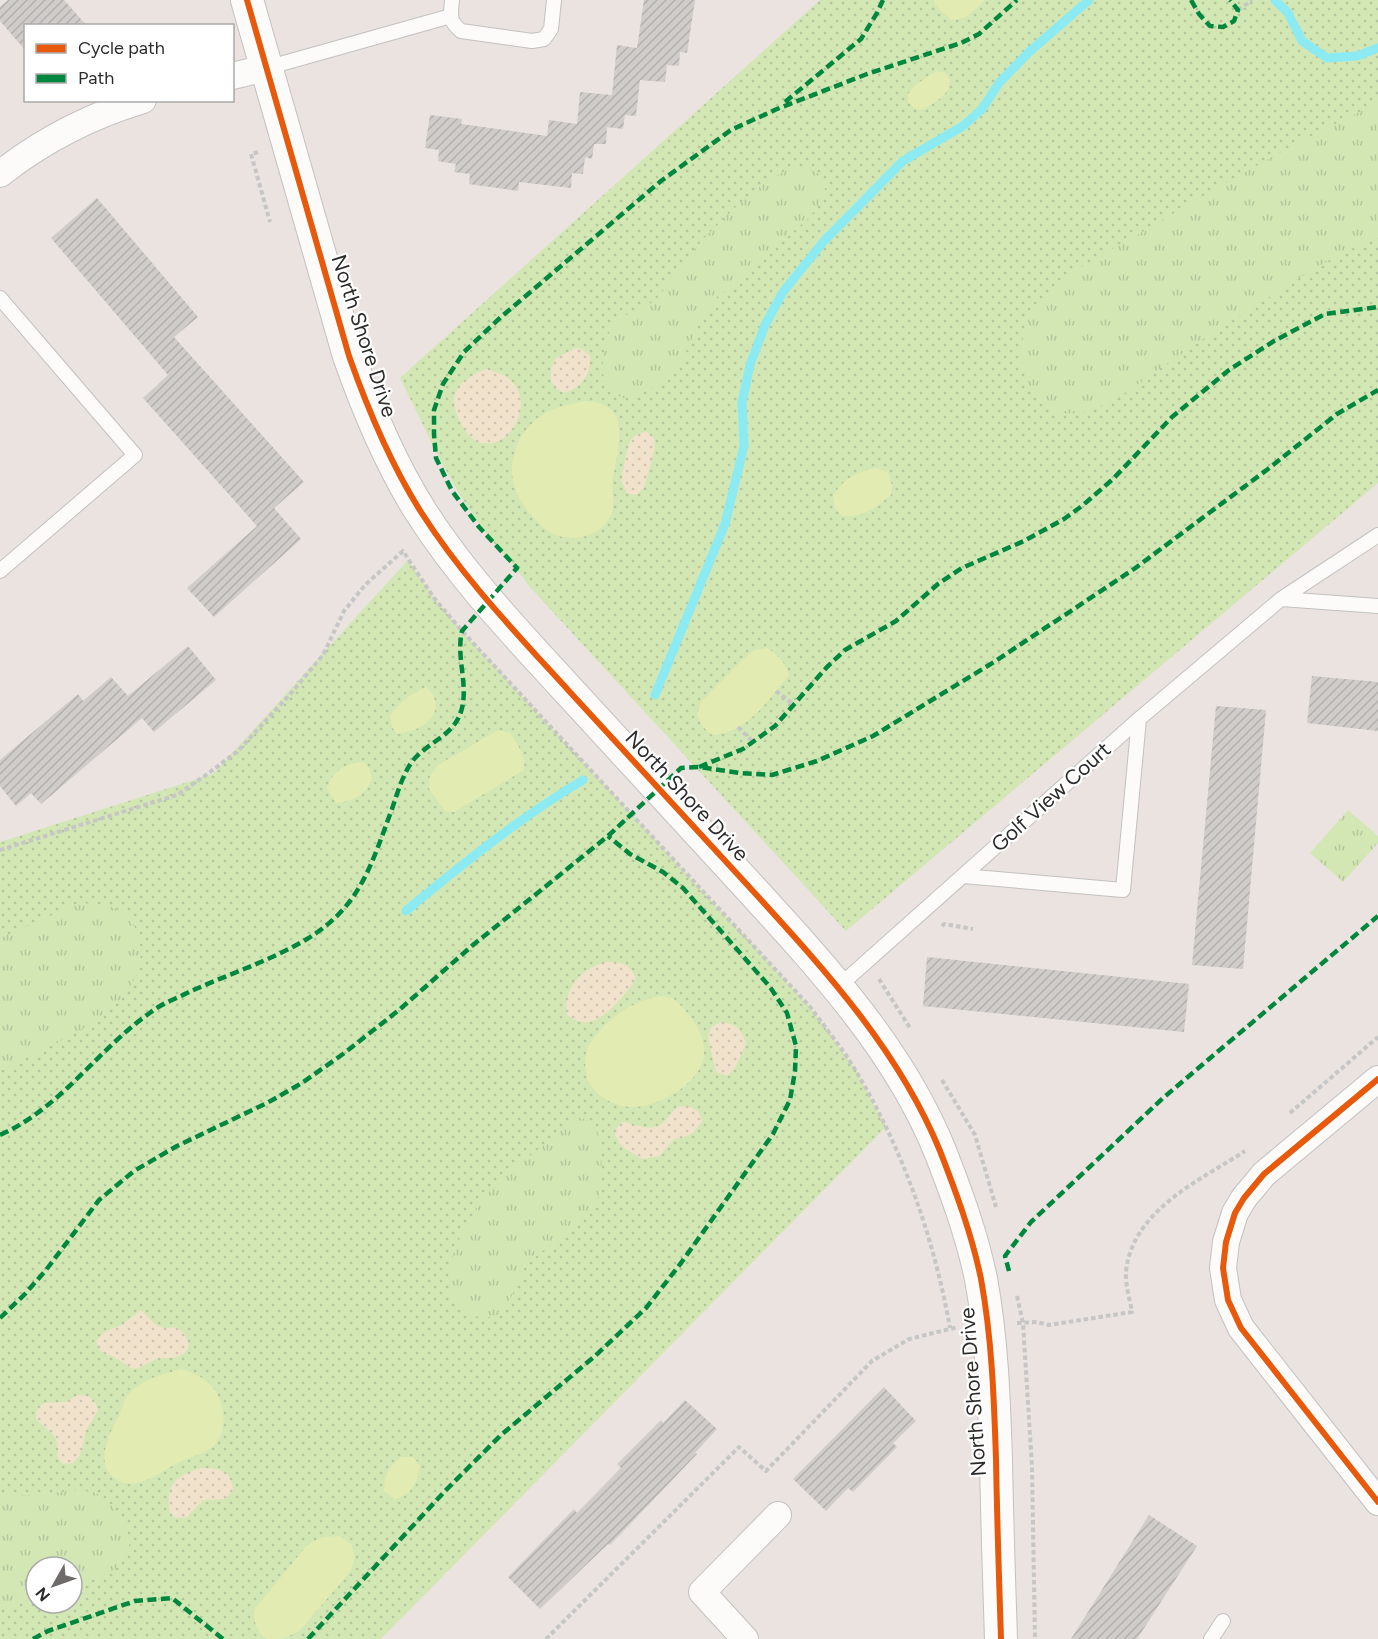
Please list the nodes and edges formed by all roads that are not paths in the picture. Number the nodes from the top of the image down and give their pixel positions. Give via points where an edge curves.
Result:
1 (248, 0) edge
2 (452, 0) edge
3 (554, 0) edge
4 (451, 16) junction
5 (266, 68) junction
6 (234, 76) edge
7 (138, 102) edge
8 (0, 174) edge
9 (0, 298) edge
10 (1378, 535) edge
11 (0, 571) edge
12 (1281, 599) junction
13 (1378, 606) edge
14 (1139, 718) junction
15 (963, 876) junction
16 (838, 987) junction
17 (1378, 1079) edge
18 (1378, 1502) edge
19 (778, 1515) dead end
20 (1223, 1621) dead end
21 (745, 1639) edge
22 (1001, 1639) edge
23 (1211, 1639) edge

1 - 5 street, North Shore Drive
2 - 4 lane
3 - 4 lane via 550,29 544,39 532,41 461,31
4 - 5 lane
5 - 6 street
5 - 16 street, North Shore Drive via 356,376 392,462 422,513 452,558 509,626
7 - 8 street via 69,128
9 - 11 lane via 135,455
10 - 12 lane, Golf View Court
12 - 13 lane
12 - 14 lane, Golf View Court
14 - 15 lane, Golf View Court
14 - 15 lane, Golf View Court via 1123,890
15 - 16 lane, Golf View Court
16 - 22 street, North Shore Drive via 870,1026 908,1086 939,1148 980,1277 993,1372
17 - 18 street via 1264,1174 1244,1198 1226,1242 1223,1268 1228,1300 1241,1328
19 - 21 street via 702,1592
20 - 23 lane

